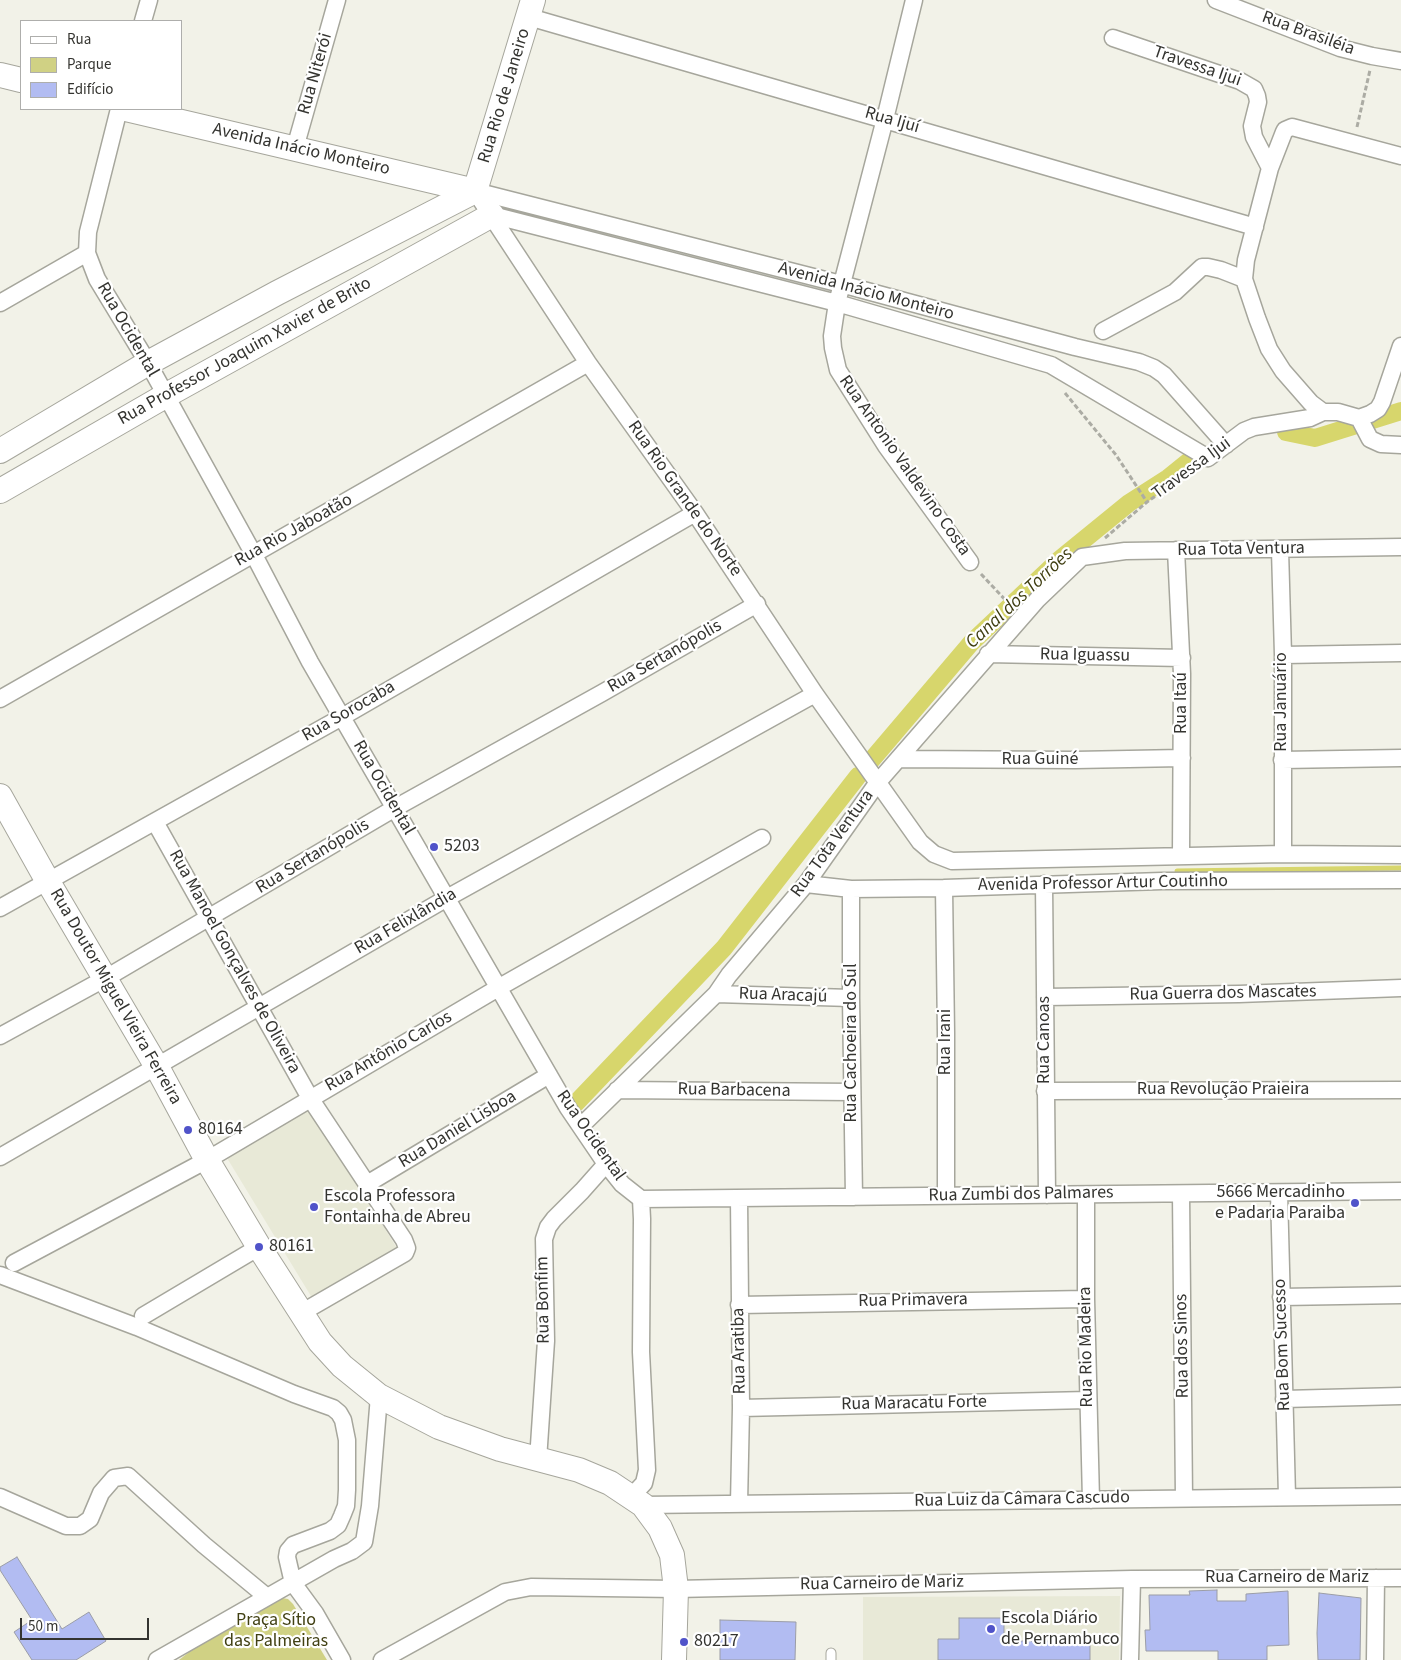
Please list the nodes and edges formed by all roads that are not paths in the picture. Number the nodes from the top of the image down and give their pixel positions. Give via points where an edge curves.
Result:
1 (149, 0) edge
2 (337, 0) edge
3 (914, 0) edge
4 (1216, 0) edge
5 (531, 9) edge
6 (144, 20) edge
7 (1113, 38) dead end
8 (1401, 62) edge
9 (0, 75) edge
10 (20, 80) edge
11 (119, 110) edge
12 (130, 110) edge
13 (885, 119) junction
14 (295, 148) junction
15 (1401, 156) edge
16 (1270, 168) junction
17 (476, 191) junction
18 (492, 215) junction
19 (1255, 226) junction
20 (87, 253) junction
21 (1244, 278) junction
22 (842, 284) junction
23 (0, 303) edge
24 (836, 303) junction
25 (1103, 331) dead end
26 (1401, 346) edge
27 (148, 363) junction
28 (588, 363) junction
29 (165, 396) junction
30 (1323, 412) junction
31 (1360, 420) junction
32 (1226, 444) junction
33 (1401, 445) edge
34 (0, 451) edge
35 (1208, 458) joint
36 (0, 491) edge
37 (695, 513) junction
38 (1401, 546) edge
39 (1176, 550) junction
40 (1280, 550) junction
41 (253, 553) junction
42 (970, 562) road end
43 (757, 604) junction
44 (1401, 653) edge
45 (988, 654) junction
46 (1283, 656) junction
47 (1182, 658) junction
48 (815, 694) junction
49 (0, 699) edge
50 (342, 717) junction
51 (1182, 758) junction
52 (1401, 758) edge
53 (898, 759) junction
54 (1282, 760) junction
55 (878, 782) junction
56 (0, 796) edge
57 (395, 808) junction
58 (155, 822) junction
59 (762, 838) dead end
60 (1284, 854) junction
61 (1181, 855) junction
62 (1401, 855) edge
63 (47, 880) junction
64 (1401, 880) edge
65 (806, 884) junction
66 (1044, 884) junction
67 (944, 888) junction
68 (851, 889) junction
69 (447, 898) junction
70 (0, 908) edge
71 (208, 919) junction
72 (106, 978) junction
73 (498, 988) junction
74 (1401, 988) edge
75 (716, 994) junction
76 (1045, 997) junction
77 (851, 998) junction
78 (260, 1006) junction
79 (0, 1036) edge
80 (157, 1066) junction
81 (550, 1075) junction
82 (617, 1090) junction
83 (1401, 1090) edge
84 (1045, 1091) junction
85 (852, 1092) junction
86 (310, 1098) junction
87 (581, 1126) junction
88 (0, 1157) edge
89 (207, 1160) junction
90 (606, 1164) junction
91 (367, 1184) junction
92 (1401, 1191) edge
93 (1279, 1193) junction
94 (1181, 1194) junction
95 (1047, 1195) junction
96 (1086, 1195) junction
97 (946, 1196) junction
98 (854, 1197) junction
99 (739, 1198) junction
100 (640, 1199) junction
101 (259, 1248) junction
102 (14, 1263) dead end
103 (0, 1275) edge
104 (1401, 1295) edge
105 (1281, 1297) junction
106 (1086, 1299) junction
107 (740, 1304) junction
108 (301, 1313) junction
109 (143, 1316) dead end
110 (379, 1396) junction
111 (1401, 1396) edge
112 (1284, 1399) junction
113 (1088, 1400) junction
114 (741, 1408) junction
115 (538, 1460) junction
116 (1286, 1496) junction
117 (1401, 1496) edge
118 (0, 1497) edge
119 (1184, 1498) junction
120 (1091, 1500) junction
121 (637, 1501) junction
122 (739, 1504) junction
123 (1376, 1578) junction
124 (1401, 1578) edge
125 (1132, 1579) junction
126 (293, 1583) junction
127 (676, 1589) junction
128 (267, 1597) junction
129 (157, 1660) edge
130 (342, 1660) edge
131 (382, 1660) edge
132 (674, 1660) edge
133 (1130, 1660) edge
134 (1375, 1660) edge

1 - 6 street
2 - 14 street, Rua Niterói
3 - 13 street, Rua Antonio Valdevino Costa
4 - 8 street, Rua Brasiléia via 1340,48
5 - 13 street, Rua Ijuí
5 - 17 street, Rua Rio de Janeiro
7 - 16 street, Travessa Ijui via 1240,81 1254,89 1258,96 1252,126 1254,137
9 - 10 street
11 - 20 street, Rua Ocidental via 88,232
12 - 14 street, Avenida Inácio Monteiro
13 - 19 street, Rua Ijuí
13 - 22 street, Rua Antonio Valdevino Costa
14 - 17 street, Avenida Inácio Monteiro
15 - 16 street via 1292,127 1284,132
16 - 19 street
17 - 18 street
17 - 22 street, Avenida Inácio Monteiro
17 - 27 street, Rua Professor Joaquim Xavier de Brito
18 - 24 street, Avenida Inácio Monteiro
18 - 28 street, Rua Rio Grande do Norte
18 - 29 street, Rua Professor Joaquim Xavier de Brito
19 - 21 street
20 - 23 street
20 - 27 street, Rua Ocidental via 97,279
21 - 25 street via 1202,267 1175,292
21 - 30 street via 1269,349 1311,404
22 - 24 street, Rua Antonio Valdevino Costa
22 - 32 street, Avenida Inácio Monteiro via 1154,368
24 - 35 street, Avenida Inácio Monteiro via 1051,365
24 - 42 street, Rua Antonio Valdevino Costa via 832,336 838,370 886,446
26 - 31 street via 1382,402 1378,409
27 - 29 street, Rua Ocidental
27 - 34 street, Rua Professor Joaquim Xavier de Brito
28 - 37 street, Rua Rio Grande do Norte
28 - 41 street, Rua Rio Jaboatão
29 - 36 street, Rua Professor Joaquim Xavier de Brito
29 - 41 street, Rua Ocidental
30 - 31 street, Travessa Ijui via 1338,412
30 - 32 street, Travessa Ijui via 1301,420 1254,427
31 - 33 street via 1370,439 1381,444
32 - 35 street, Travessa Ijui
37 - 43 street, Rua Rio Grande do Norte
37 - 50 street, Rua Sorocaba
38 - 40 street, Rua Tota Ventura
39 - 40 street, Rua Tota Ventura
39 - 45 street, Rua Tota Ventura via 1082,557 1036,600
39 - 47 street, Rua Itaú
40 - 46 street, Rua Januário
41 - 49 street, Rua Rio Jaboatão
41 - 50 street, Rua Ocidental
43 - 48 street, Rua Rio Grande do Norte
43 - 57 street, Rua Sertanópolis
44 - 46 street
45 - 47 street, Rua Iguassu
45 - 53 street, Rua Tota Ventura
46 - 54 street, Rua Januário
47 - 51 street, Rua Itaú
48 - 55 street, Rua Rio Grande do Norte
48 - 69 street, Rua Felixlândia
50 - 57 street, Rua Ocidental
50 - 58 street, Rua Sorocaba
51 - 53 street, Rua Guiné
51 - 61 street, Rua Itaú
52 - 54 street
53 - 55 street, Rua Tota Ventura
54 - 60 street, Rua Januário
55 - 61 street, Avenida Professor Artur Coutinho via 920,842 934,854 952,861
55 - 65 street, Rua Tota Ventura
56 - 63 street, Rua Doutor Miguel Vieira Ferreira
57 - 69 street, Rua Ocidental
57 - 71 street, Rua Sertanópolis
58 - 63 street, Rua Sorocaba
58 - 71 street, Rua Manoel Gonçalves de Oliveira
59 - 73 street, Rua Antônio Carlos
60 - 61 street, Avenida Professor Artur Coutinho
60 - 62 street, Avenida Professor Artur Coutinho
63 - 70 street, Rua Sorocaba
63 - 72 street, Rua Doutor Miguel Vieira Ferreira
64 - 66 street, Avenida Professor Artur Coutinho
65 - 68 street, Avenida Professor Artur Coutinho
65 - 75 street, Rua Tota Ventura
66 - 67 street, Avenida Professor Artur Coutinho
66 - 76 street, Rua Canoas
67 - 68 street, Avenida Professor Artur Coutinho
67 - 97 street, Rua Irani
68 - 77 street, Rua Cachoeira do Sul
69 - 73 street, Rua Ocidental
69 - 78 street, Rua Felixlândia
71 - 72 street, Rua Sertanópolis
71 - 78 street, Rua Manoel Gonçalves de Oliveira
72 - 79 street, Rua Sertanópolis
72 - 80 street, Rua Doutor Miguel Vieira Ferreira
73 - 81 street, Rua Ocidental
73 - 86 street, Rua Antônio Carlos
74 - 76 street, Rua Guerra dos Mascates
75 - 77 street, Rua Aracajú
75 - 82 street, Rua Tota Ventura
76 - 84 street, Rua Canoas
77 - 85 street, Rua Cachoeira do Sul
78 - 80 street, Rua Felixlândia
78 - 86 street, Rua Manoel Gonçalves de Oliveira
80 - 88 street, Rua Felixlândia
80 - 89 street, Rua Doutor Miguel Vieira Ferreira
81 - 87 street, Rua Ocidental
81 - 91 street, Rua Daniel Lisboa
82 - 85 street, Rua Barbacena
82 - 87 street, Rua Tota Ventura
83 - 84 street, Rua Revolução Praieira
84 - 95 street, Rua Canoas
85 - 98 street, Rua Cachoeira do Sul
86 - 89 street, Rua Antônio Carlos
86 - 91 street, Rua Manoel Gonçalves de Oliveira
87 - 90 street, Rua Ocidental
89 - 101 street, Rua Doutor Miguel Vieira Ferreira
89 - 102 street, Rua Antônio Carlos
90 - 100 street, Rua Ocidental
90 - 115 street, Rua Bonfim via 554,1219 544,1239 546,1341
91 - 108 street, Rua Manoel Gonçalves de Oliveira via 404,1240 405,1252
92 - 93 street, Rua Zumbi dos Palmares
93 - 94 street, Rua Zumbi dos Palmares
93 - 105 street, Rua Bom Sucesso
94 - 96 street, Rua Zumbi dos Palmares
94 - 119 street, Rua dos Sinos
95 - 96 street, Rua Zumbi dos Palmares
95 - 97 street, Rua Zumbi dos Palmares
96 - 106 street, Rua Rio Madeira
97 - 98 street, Rua Zumbi dos Palmares
98 - 99 street, Rua Zumbi dos Palmares
99 - 100 street, Rua Zumbi dos Palmares
99 - 107 street, Rua Aratiba
100 - 121 street via 641,1352 647,1470
101 - 108 street, Rua Doutor Miguel Vieira Ferreira
101 - 109 street
103 - 126 street via 138,1327 339,1413 347,1440 346,1506 338,1524 330,1531 293,1545 288,1551
104 - 105 street
105 - 112 street, Rua Bom Sucesso
106 - 107 street, Rua Primavera
106 - 113 street, Rua Rio Madeira
107 - 114 street, Rua Aratiba
108 - 110 street, Rua Doutor Miguel Vieira Ferreira via 320,1342 342,1366
110 - 115 street, Rua Doutor Miguel Vieira Ferreira via 439,1427
110 - 126 street via 364,1542 352,1552
111 - 112 street
112 - 116 street, Rua Bom Sucesso
113 - 114 street, Rua Maracatu Forte
113 - 120 street, Rua Rio Madeira
114 - 122 street, Rua Aratiba
115 - 121 street, Rua Doutor Miguel Vieira Ferreira via 579,1470 610,1483
116 - 117 street, Rua Luiz da Câmara Cascudo
116 - 119 street, Rua Luiz da Câmara Cascudo
118 - 128 street via 66,1526 80,1526 90,1519 101,1493 114,1478 128,1476
119 - 120 street, Rua Luiz da Câmara Cascudo
120 - 122 street, Rua Luiz da Câmara Cascudo
121 - 122 street, Rua Luiz da Câmara Cascudo
121 - 127 street, Rua Doutor Miguel Vieira Ferreira via 660,1528 672,1555
123 - 124 street, Rua Carneiro de Mariz
123 - 125 street, Rua Carneiro de Mariz
123 - 134 street
125 - 127 street, Rua Carneiro de Mariz
125 - 133 street
126 - 128 street
126 - 130 street
127 - 131 street, Rua Carneiro de Mariz via 558,1586 515,1589 494,1597
127 - 132 street, Rua Doutor Miguel Vieira Ferreira
128 - 129 street

